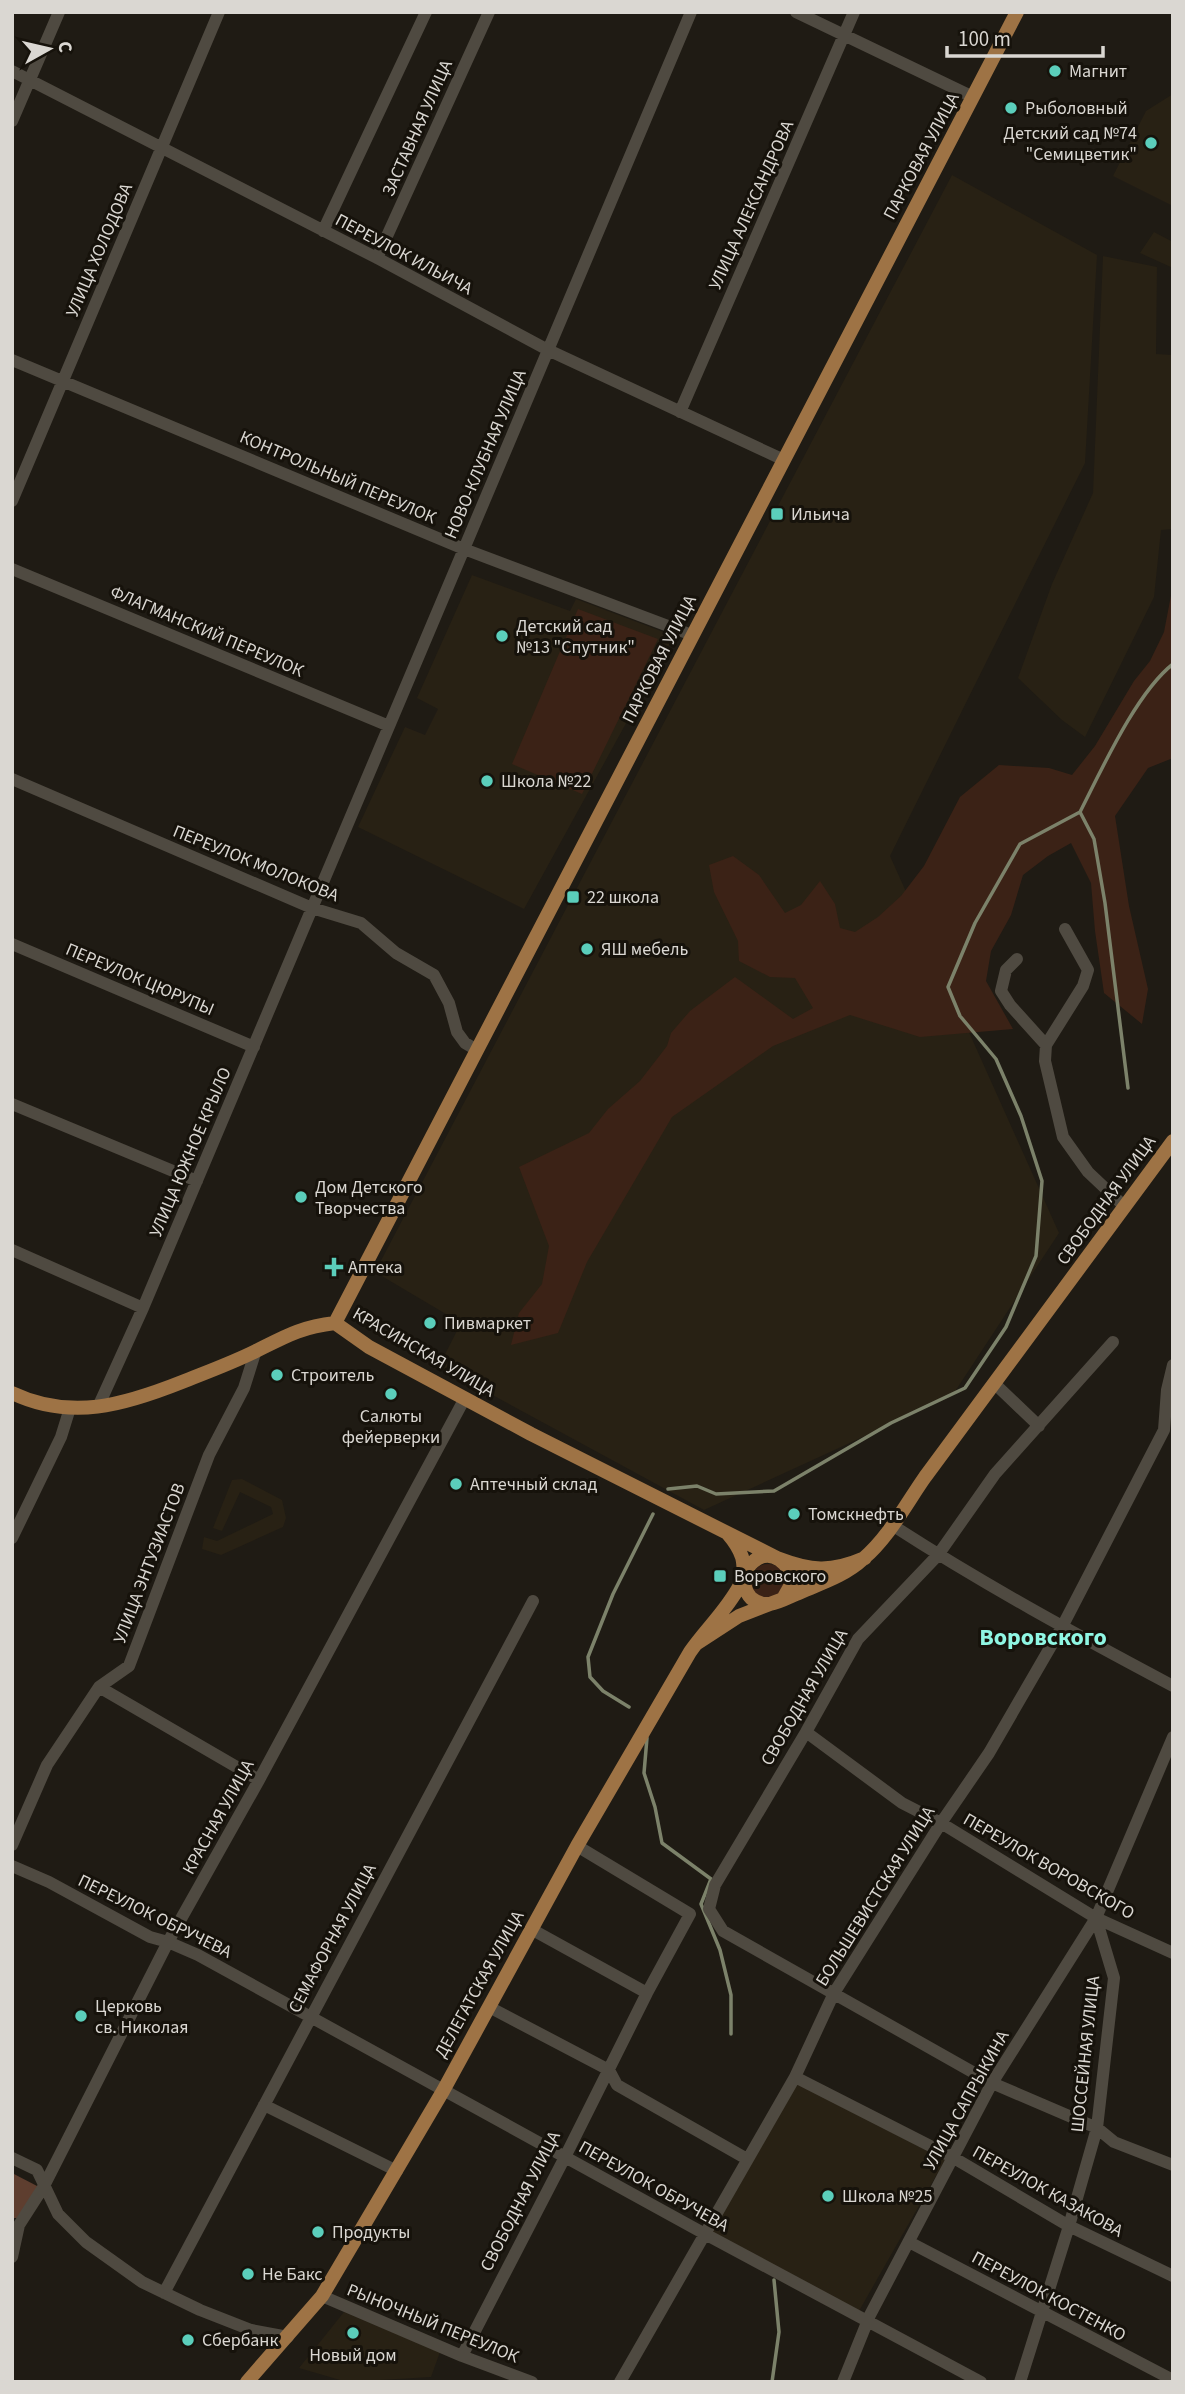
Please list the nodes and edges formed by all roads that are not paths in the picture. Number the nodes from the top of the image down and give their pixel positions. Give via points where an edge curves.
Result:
1 (59, 12) edge
2 (219, 12) edge
3 (426, 12) edge
4 (489, 12) edge
5 (691, 12) edge
6 (796, 12) edge
7 (854, 12) edge
8 (1017, 12) edge
9 (844, 35) junction
10 (12, 71) edge
11 (29, 80) junction
12 (973, 97) junction
13 (12, 121) edge
14 (161, 148) junction
15 (323, 231) junction
16 (377, 258) junction
17 (548, 350) junction
18 (12, 360) edge
19 (63, 381) junction
20 (680, 412) junction
21 (784, 460) junction
22 (12, 501) edge
23 (464, 549) junction
24 (12, 569) edge
25 (692, 635) junction
26 (389, 726) junction
27 (12, 779) edge
28 (312, 908) junction
29 (1065, 929) dead end
30 (12, 944) edge
31 (1017, 959) dead end
32 (1046, 1045) junction
33 (254, 1046) junction
34 (477, 1050) junction
35 (12, 1104) edge
36 (1173, 1140) edge
37 (197, 1181) junction
38 (1125, 1207) junction
39 (12, 1250) edge
40 (143, 1308) junction
41 (335, 1323) junction
42 (1113, 1342) dead end
43 (256, 1350) junction
44 (1173, 1365) edge
45 (994, 1383) junction
46 (12, 1393) edge
47 (466, 1398) junction
48 (98, 1407) junction
49 (70, 1408) junction
50 (1039, 1426) junction
51 (1168, 1429) edge
52 (892, 1525) junction
53 (724, 1531) junction
54 (12, 1538) edge
55 (938, 1555) junction
56 (777, 1558) junction
57 (865, 1558) junction
58 (744, 1577) junction
59 (533, 1601) dead end
60 (774, 1604) junction
61 (1062, 1627) junction
62 (696, 1644) junction
63 (1173, 1686) edge
64 (99, 1687) junction
65 (806, 1732) junction
66 (1173, 1737) edge
67 (259, 1780) junction
68 (941, 1823) junction
69 (12, 1845) edge
70 (577, 1846) junction
71 (12, 1866) edge
72 (1096, 1918) junction
73 (531, 1929) junction
74 (168, 1942) junction
75 (1173, 1953) edge
76 (646, 1993) junction
77 (834, 1993) junction
78 (489, 2007) junction
79 (309, 2017) junction
80 (609, 2070) junction
81 (795, 2077) junction
82 (992, 2083) junction
83 (443, 2091) junction
84 (264, 2105) junction
85 (1097, 2128) junction
86 (565, 2157) junction
87 (12, 2158) edge
88 (954, 2158) junction
89 (747, 2160) junction
90 (1173, 2165) edge
91 (397, 2171) junction
92 (44, 2186) junction
93 (1069, 2226) junction
94 (705, 2234) junction
95 (909, 2242) junction
96 (12, 2257) edge
97 (1173, 2276) edge
98 (164, 2293) junction
99 (322, 2296) junction
100 (1041, 2312) junction
101 (867, 2322) junction
102 (288, 2337) junction
103 (462, 2356) junction
104 (1173, 2380) edge
105 (247, 2382) edge
106 (531, 2382) edge
107 (620, 2382) edge
108 (843, 2382) edge
109 (981, 2382) edge
110 (1020, 2382) edge

1 - 11 street
2 - 14 street, УЛИЦА ХОЛОДОВА
3 - 15 street
4 - 16 street, ЗАСТАВНАЯ УЛИЦА
5 - 17 street, НОВО-КЛУБНАЯ УЛИЦА
6 - 9 street
7 - 9 street, УЛИЦА АЛЕКСАНДРОВА
8 - 12 main road, ПАРКОВАЯ УЛИЦА
9 - 12 street
9 - 20 street, УЛИЦА АЛЕКСАНДРОВА
10 - 11 street, ПЕРЕУЛОК ИЛЬИЧА
11 - 13 street
11 - 14 street, ПЕРЕУЛОК ИЛЬИЧА
12 - 21 main road, ПАРКОВАЯ УЛИЦА
14 - 15 street, ПЕРЕУЛОК ИЛЬИЧА
14 - 19 street, УЛИЦА ХОЛОДОВА
15 - 16 street, ПЕРЕУЛОК ИЛЬИЧА
16 - 17 street, ПЕРЕУЛОК ИЛЬИЧА
17 - 20 street, ПЕРЕУЛОК ИЛЬИЧА
17 - 23 street, НОВО-КЛУБНАЯ УЛИЦА
18 - 19 street, КОНТРОЛЬНЫЙ ПЕРЕУЛОК
19 - 22 street, УЛИЦА ХОЛОДОВА
19 - 23 street, КОНТРОЛЬНЫЙ ПЕРЕУЛОК
20 - 21 street, ПЕРЕУЛОК ИЛЬИЧА
21 - 25 main road, ПАРКОВАЯ УЛИЦА
23 - 25 street, КОНТРОЛЬНЫЙ ПЕРЕУЛОК
23 - 26 street, НОВО-КЛУБНАЯ УЛИЦА
24 - 26 street, ФЛАГМАНСКИЙ ПЕРЕУЛОК
25 - 34 main road, ПАРКОВАЯ УЛИЦА
26 - 28 street, НОВО-КЛУБНАЯ УЛИЦА
27 - 28 street, ПЕРЕУЛОК МОЛОКОВА
28 - 33 street, УЛИЦА ЮЖНОЕ КРЫЛО
28 - 34 street, ПЕРЕУЛОК МОЛОКОВА via 361,923 396,953 433,975 449,1003 457,1032
29 - 32 street via 1088,970
30 - 33 street, ПЕРЕУЛОК ЦЮРУПЫ
31 - 32 street via 1006,971 1001,990
32 - 38 street via 1045,1061 1063,1137 1088,1172
33 - 37 street, УЛИЦА ЮЖНОЕ КРЫЛО
34 - 41 main road, ПАРКОВАЯ УЛИЦА
35 - 37 street
36 - 38 main road, СВОБОДНАЯ УЛИЦА
37 - 40 street, УЛИЦА ЮЖНОЕ КРЫЛО
38 - 45 main road, СВОБОДНАЯ УЛИЦА
39 - 40 street
40 - 48 street, УЛИЦА ЮЖНОЕ КРЫЛО
41 - 43 main road, КРАСИНСКАЯ УЛИЦА via 314,1325
41 - 47 main road, КРАСИНСКАЯ УЛИЦА via 369,1347
42 - 50 street, СВОБОДНАЯ УЛИЦА
43 - 48 main road, КРАСИНСКАЯ УЛИЦА via 140,1398
43 - 64 street, УЛИЦА ЭНТУЗИАСТОВ via 244,1388 209,1455 129,1665
44 - 51 street via 1167,1390
45 - 50 street
45 - 52 main road, СВОБОДНАЯ УЛИЦА
46 - 49 main road, КРАСИНСКАЯ УЛИЦА via 32,1402
47 - 53 main road, КРАСИНСКАЯ УЛИЦА
47 - 67 street, КРАСНАЯ УЛИЦА
48 - 49 main road, КРАСИНСКАЯ УЛИЦА
49 - 54 street via 61,1437
50 - 55 street, СВОБОДНАЯ УЛИЦА via 995,1474
51 - 61 street, БОЛЬШЕВИСТСКАЯ УЛИЦА
52 - 55 street
52 - 57 main road, СВОБОДНАЯ УЛИЦА
53 - 56 main road, КРАСИНСКАЯ УЛИЦА
53 - 58 main road via 740,1550
55 - 61 street
55 - 65 street, СВОБОДНАЯ УЛИЦА via 858,1639
56 - 57 main road, КРАСИНСКАЯ УЛИЦА via 823,1570
56 - 58 main road via 758,1558
56 - 60 main road via 787,1565 792,1583
57 - 60 main road, ДЕЛЕГАТСКАЯ УЛИЦА
58 - 60 main road via 753,1599
58 - 62 main road, ДЕЛЕГАТСКАЯ УЛИЦА
59 - 79 street, СЕМАФОРНАЯ УЛИЦА
60 - 62 main road, ДЕЛЕГАТСКАЯ УЛИЦА via 739,1616
61 - 63 street
61 - 68 street, БОЛЬШЕВИСТСКАЯ УЛИЦА via 989,1753
62 - 70 main road, ДЕЛЕГАТСКАЯ УЛИЦА
64 - 67 street
64 - 69 street, УЛИЦА ЭНТУЗИАСТОВ via 47,1765
65 - 68 street, ПЕРЕУЛОК ВОРОВСКОГО via 902,1803
65 - 77 street, СВОБОДНАЯ УЛИЦА via 715,1885 709,1909 723,1931
66 - 72 street
67 - 74 street, КРАСНАЯ УЛИЦА
68 - 72 street, ПЕРЕУЛОК ВОРОВСКОГО
68 - 77 street, БОЛЬШЕВИСТСКАЯ УЛИЦА
70 - 73 main road, ДЕЛЕГАТСКАЯ УЛИЦА
70 - 76 street, СВОБОДНАЯ УЛИЦА via 690,1914
71 - 74 street, ПЕРЕУЛОК ОБРУЧЕВА
72 - 75 street, ПЕРЕУЛОК ВОРОВСКОГО
72 - 82 street, УЛИЦА САПРЫКИНА
72 - 85 street, ШОССЕЙНАЯ УЛИЦА via 1114,1978
73 - 76 street
73 - 78 main road, ДЕЛЕГАТСКАЯ УЛИЦА
74 - 79 street, ПЕРЕУЛОК ОБРУЧЕВА
74 - 92 street, КРАСНАЯ УЛИЦА
76 - 80 street, СВОБОДНАЯ УЛИЦА
77 - 81 street, БОЛЬШЕВИСТСКАЯ УЛИЦА
77 - 82 street
78 - 80 street
78 - 83 main road, ДЕЛЕГАТСКАЯ УЛИЦА
79 - 83 street, ПЕРЕУЛОК ОБРУЧЕВА
79 - 84 street, СЕМАФОРНАЯ УЛИЦА
80 - 86 street, СВОБОДНАЯ УЛИЦА
80 - 89 street via 617,2085
81 - 88 street, ПЕРЕУЛОК КАЗАКОВА
81 - 89 street, БОЛЬШЕВИСТСКАЯ УЛИЦА
82 - 85 street
82 - 88 street, УЛИЦА САПРЫКИНА
83 - 86 street, ПЕРЕУЛОК ОБРУЧЕВА
83 - 91 main road, ДЕЛЕГАТСКАЯ УЛИЦА
84 - 91 street
84 - 98 street, СЕМАФОРНАЯ УЛИЦА
85 - 90 street via 1114,2143
85 - 93 street, ШОССЕЙНАЯ УЛИЦА
86 - 94 street, ПЕРЕУЛОК ОБРУЧЕВА
86 - 103 street, СВОБОДНАЯ УЛИЦА
87 - 92 street via 37,2170
88 - 93 street, ПЕРЕУЛОК КАЗАКОВА
88 - 95 street, УЛИЦА САПРЫКИНА
89 - 94 street, БОЛЬШЕВИСТСКАЯ УЛИЦА
91 - 99 main road, ДЕЛЕГАТСКАЯ УЛИЦА
92 - 96 street, КРАСНАЯ УЛИЦА via 19,2225
92 - 98 street via 58,2214 86,2242
93 - 97 street, ПЕРЕУЛОК КАЗАКОВА
93 - 100 street, ШОССЕЙНАЯ УЛИЦА
94 - 101 street, ПЕРЕУЛОК ОБРУЧЕВА
94 - 107 street, БОЛЬШЕВИСТСКАЯ УЛИЦА
95 - 100 street, ПЕРЕУЛОК КОСТЕНКО
95 - 101 street, УЛИЦА САПРЫКИНА
98 - 102 street via 251,2330
99 - 102 main road, ДЕЛЕГАТСКАЯ УЛИЦА
99 - 103 street, РЫНОЧНЫЙ ПЕРЕУЛОК
100 - 104 street, ПЕРЕУЛОК КОСТЕНКО
100 - 110 street, ШОССЕЙНАЯ УЛИЦА
101 - 108 street, УЛИЦА САПРЫКИНА
101 - 109 street, ПЕРЕУЛОК ОБРУЧЕВА
102 - 105 main road, ДЕЛЕГАТСКАЯ УЛИЦА
103 - 106 street, РЫНОЧНЫЙ ПЕРЕУЛОК

